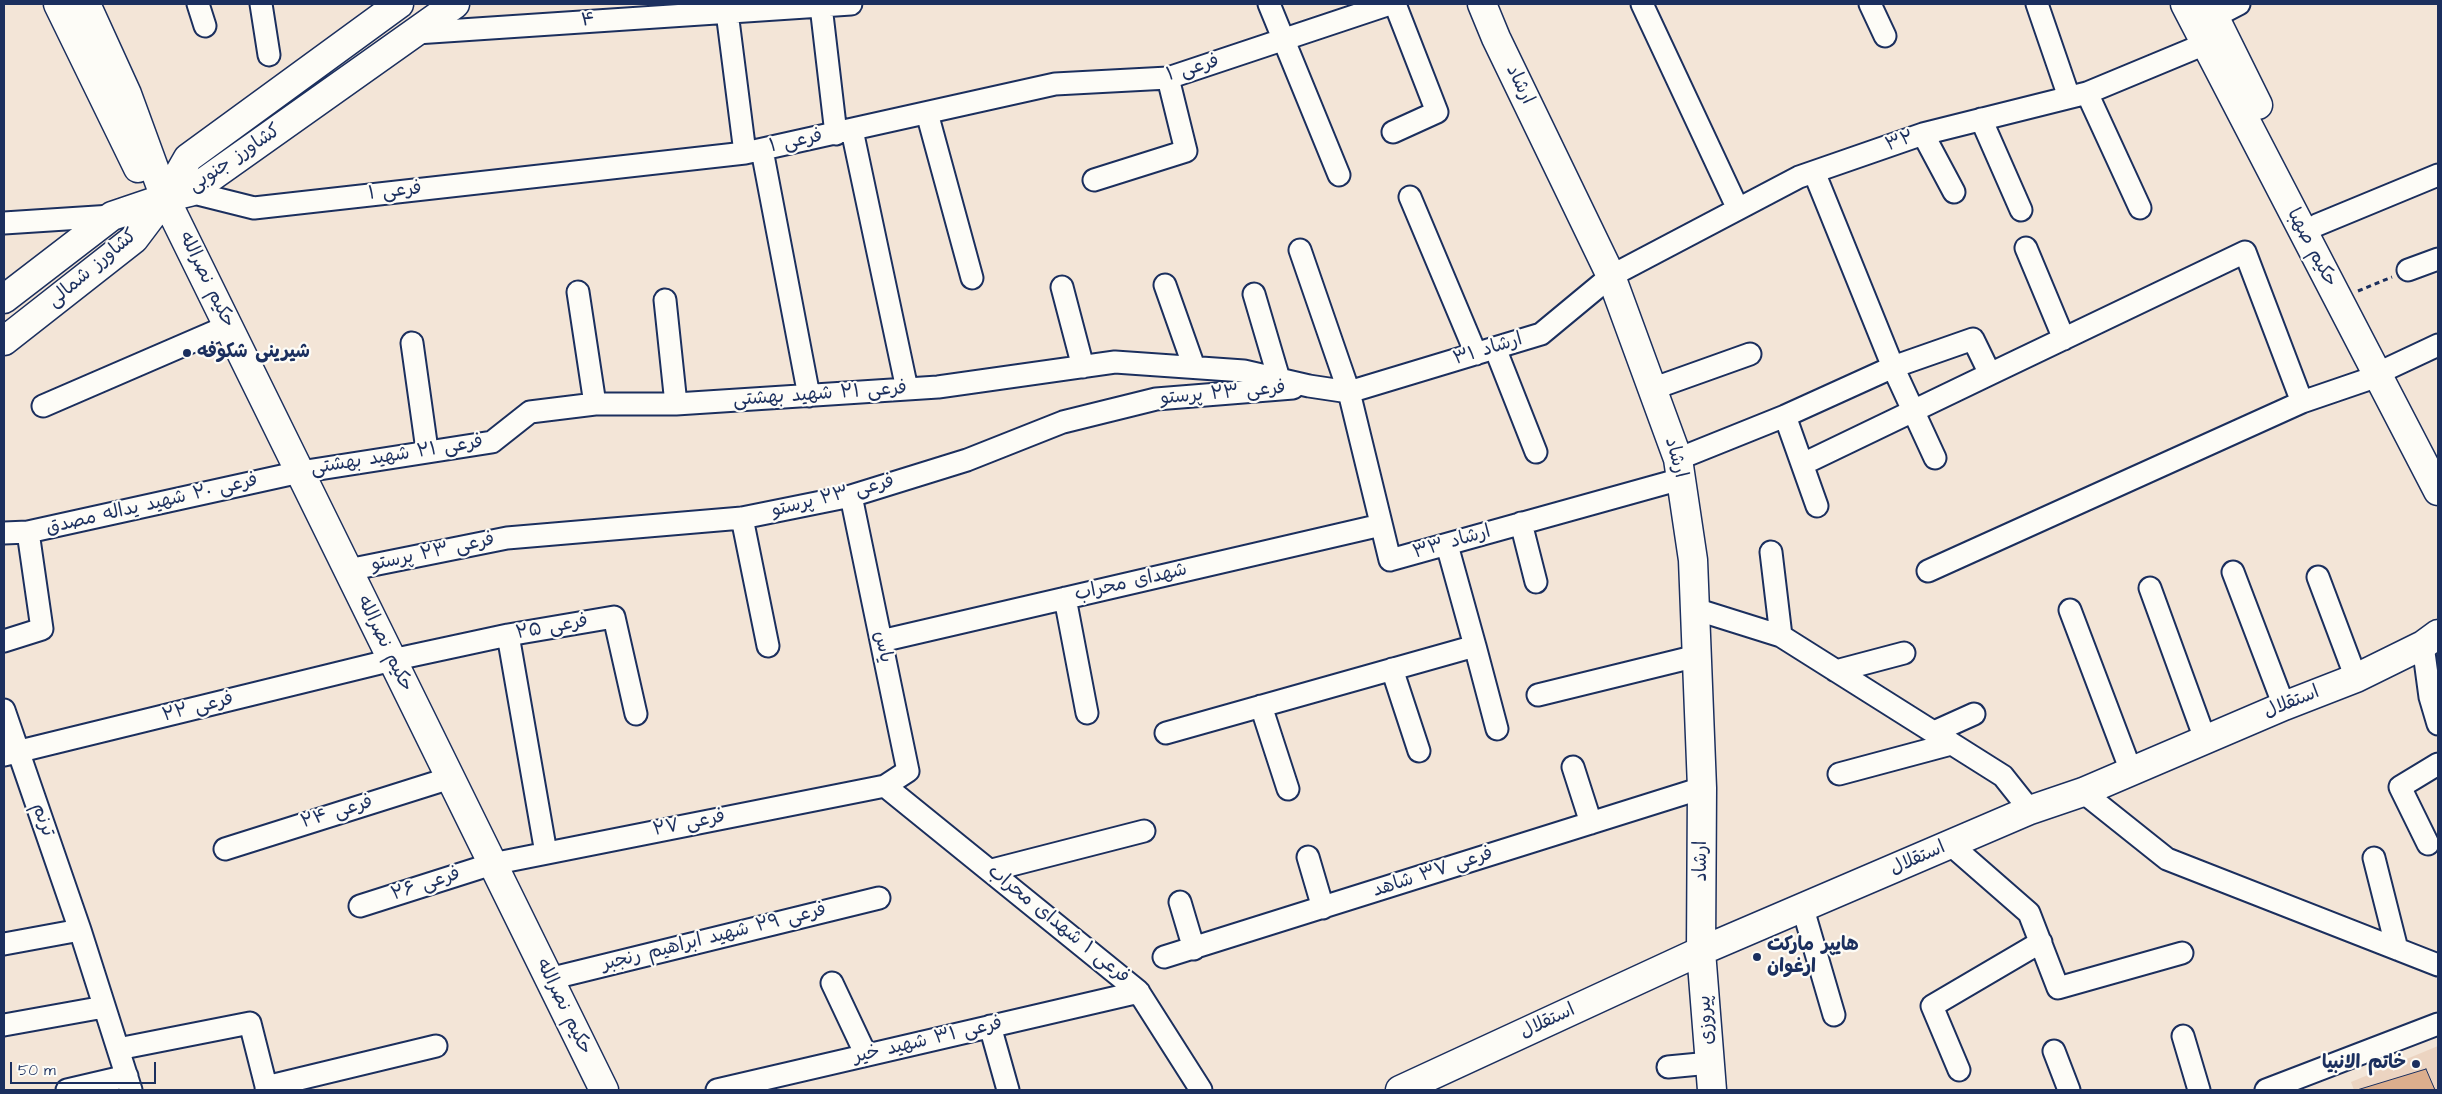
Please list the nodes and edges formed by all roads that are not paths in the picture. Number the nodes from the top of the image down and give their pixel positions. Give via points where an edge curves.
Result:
1 (58, 4) edge
2 (86, 4) edge
3 (198, 4) edge
4 (261, 4) edge
5 (399, 4) edge
6 (455, 4) edge
7 (851, 4) edge
8 (1269, 4) edge
9 (1390, 4) edge
10 (1395, 4) edge
11 (1482, 4) edge
12 (1642, 4) edge
13 (1870, 4) edge
14 (2037, 4) edge
15 (2185, 4) edge
16 (2239, 4) edge
17 (821, 6) junction
18 (2211, 11) edge
19 (728, 12) junction
20 (205, 26) dead end
21 (416, 33) junction
22 (1885, 36) dead end
23 (1283, 41) junction
24 (2205, 44) junction
25 (269, 55) dead end
26 (1168, 78) junction
27 (2078, 95) junction
28 (927, 113) junction
29 (1981, 119) junction
30 (844, 132) junction
31 (1393, 132) dead end
32 (1923, 134) junction
33 (754, 152) junction
34 (1814, 172) junction
35 (1339, 175) dead end
36 (2438, 175) edge
37 (1094, 180) dead end
38 (1954, 192) dead end
39 (177, 195) junction
40 (1410, 197) dead end
41 (1738, 208) junction
42 (2140, 208) dead end
43 (2021, 210) dead end
44 (112, 216) junction
45 (4, 223) edge
46 (2317, 224) junction
47 (2026, 248) dead end
48 (1300, 250) dead end
49 (2438, 259) edge
50 (2408, 270) road end
51 (1611, 276) junction
52 (972, 278) dead end
53 (1165, 285) dead end
54 (1062, 287) dead end
55 (578, 292) dead end
56 (1254, 294) dead end
57 (4, 298) edge
58 (665, 300) dead end
59 (228, 326) junction
60 (2064, 339) junction
61 (4, 340) edge
62 (412, 343) dead end
63 (2438, 345) edge
64 (1485, 351) junction
65 (1750, 354) dead end
66 (1083, 367) junction
67 (1194, 367) junction
68 (1893, 367) junction
69 (2384, 372) junction
70 (1990, 374) junction
71 (1280, 384) junction
72 (907, 389) junction
73 (1652, 389) junction
74 (1349, 392) junction
75 (809, 396) junction
76 (2302, 402) junction
77 (594, 404) junction
78 (676, 404) junction
79 (43, 406) dead end
80 (1914, 409) junction
81 (1785, 416) junction
82 (427, 450) junction
83 (1536, 452) dead end
84 (1935, 458) dead end
85 (1803, 464) junction
86 (2438, 467) edge
87 (1680, 469) junction
88 (300, 472) junction
89 (2438, 491) edge
90 (851, 496) junction
91 (1817, 506) dead end
92 (742, 518) junction
93 (1521, 523) junction
94 (1381, 525) junction
95 (28, 532) junction
96 (4, 534) edge
97 (1447, 544) junction
98 (1771, 552) dead end
99 (348, 570) junction
100 (1928, 571) dead end
101 (2233, 572) dead end
102 (2318, 577) dead end
103 (1536, 582) dead end
104 (2150, 588) dead end
105 (1064, 598) junction
106 (1695, 610) junction
107 (2070, 610) dead end
108 (508, 635) junction
109 (1781, 636) junction
110 (2430, 639) edge
111 (4, 641) edge
112 (881, 641) junction
113 (768, 646) dead end
114 (1475, 646) junction
115 (1904, 653) dead end
116 (1697, 656) junction
117 (392, 660) junction
118 (1392, 669) junction
119 (1836, 671) junction
120 (2356, 678) junction
121 (1538, 695) dead end
122 (1261, 706) junction
123 (2284, 706) junction
124 (4, 710) edge
125 (1087, 713) dead end
126 (636, 714) dead end
127 (1974, 714) dead end
128 (2438, 724) edge
129 (1496, 729) dead end
130 (1934, 732) junction
131 (1166, 733) dead end
132 (2205, 739) junction
133 (1951, 744) junction
134 (1419, 751) dead end
135 (11, 754) edge
136 (2438, 764) edge
137 (1573, 767) dead end
138 (2130, 771) junction
139 (1839, 774) dead end
140 (450, 778) junction
141 (885, 786) junction
142 (1702, 788) junction
143 (1288, 789) dead end
144 (2084, 792) junction
145 (2030, 810) junction
146 (1591, 823) junction
147 (1144, 831) dead end
148 (1950, 844) junction
149 (2428, 844) dead end
150 (225, 849) dead end
151 (546, 853) junction
152 (1308, 857) dead end
153 (2374, 858) dead end
154 (492, 864) junction
155 (992, 870) junction
156 (879, 898) dead end
157 (1180, 902) dead end
158 (360, 906) dead end
159 (1323, 908) junction
160 (1803, 909) junction
161 (80, 930) junction
162 (2041, 942) junction
163 (4, 944) edge
164 (2397, 948) junction
165 (1194, 949) junction
166 (1702, 950) junction
167 (2182, 953) dead end
168 (1164, 957) dead end
169 (2438, 965) edge
170 (549, 979) junction
171 (832, 983) dead end
172 (1139, 992) junction
173 (104, 1007) junction
174 (1834, 1015) dead end
175 (2438, 1024) edge
176 (4, 1025) edge
177 (990, 1026) junction
178 (2183, 1036) dead end
179 (436, 1046) dead end
180 (118, 1049) junction
181 (2054, 1051) dead end
182 (866, 1055) junction
183 (1710, 1063) junction
184 (1668, 1067) dead end
185 (1958, 1070) dead end
186 (129, 1083) edge
187 (267, 1089) edge
188 (68, 1090) edge
189 (604, 1090) edge
190 (717, 1090) edge
191 (1008, 1090) edge
192 (1201, 1090) edge
193 (1400, 1090) edge
194 (1712, 1090) edge
195 (2069, 1090) edge
196 (2199, 1090) edge
197 (2266, 1090) edge

1 - 39 main road, حکیم نصرالله via 144,180
2 - 39 main road, حکیم نصرالله
3 - 20 street
4 - 25 street
5 - 39 main road, کشاورز جنوبی via 188,158
6 - 21 main road, کشاورز جنوبی
7 - 17 street, ۴
8 - 23 street
9 - 23 street, فرعی ۱
10 - 31 street via 1437,112
11 - 51 main road, ارشاد
12 - 41 street
13 - 22 street
14 - 27 street
15 - 24 main road, حکیم صهبا
16 - 18 street
17 - 19 street, ۴
17 - 30 street
18 - 24 main road
18 - 46 main road, حکیم صهبا
19 - 21 street, ۴
19 - 33 street
21 - 39 main road, کشاورز جنوبی
23 - 26 street, فرعی ۱
23 - 35 street
24 - 27 street, ۳۲
24 - 69 main road, حکیم صهبا
26 - 28 street, فرعی ۱ via 1055,84
26 - 37 street via 1186,151
27 - 29 street, ۳۲
27 - 42 street
28 - 30 street, فرعی ۱
28 - 52 street
29 - 32 street, ۳۲
29 - 43 street
30 - 33 street, فرعی ۱
30 - 72 street
32 - 34 street, ۳۲
32 - 38 street
33 - 39 street, فرعی ۱ via 254,208
33 - 75 street
34 - 41 street, ۳۲
34 - 68 street
36 - 46 street
39 - 44 main road, کشاورز شمالی
39 - 59 main road, حکیم نصرالله
39 - 61 main road, کشاورز شمالی via 134,239
40 - 64 street
41 - 51 street, ۳۲
44 - 45 street
44 - 57 main road, کشاورز شمالی
46 - 69 main road, حکیم صهبا via 2352,294
47 - 60 street
48 - 74 street, ارشاد ۳۳
49 - 50 street
51 - 64 street, ارشاد ۳۱ via 1541,334
51 - 73 main road, ارشاد
53 - 67 street
54 - 66 street
55 - 77 street
56 - 71 street
58 - 78 street
59 - 79 street
59 - 88 main road, حکیم نصرالله
60 - 70 street
60 - 76 street via 2245,252
62 - 82 street
63 - 69 street
64 - 74 street, ارشاد ۳۱
64 - 83 street
65 - 73 street
66 - 67 street, فرعی ۲۱ شهید بهشتی via 1115,362
66 - 72 street, فرعی ۲۱ شهید بهشتی
67 - 71 street, فرعی ۲۱ شهید بهشتی via 1244,371
68 - 70 street, ارشاد ۳۳ via 1973,340
68 - 80 street
68 - 81 street, ارشاد ۳۳
69 - 76 street
69 - 86 main road, حکیم صهبا
69 - 89 main road, حکیم صهبا
70 - 80 street
71 - 74 street, فرعی ۲۱ شهید بهشتی
71 - 90 street, فرعی ۲۳ پرستو via 1156,399 1063,422 967,460
72 - 75 street, فرعی ۲۱ شهید بهشتی
73 - 87 main road, ارشاد
74 - 94 street, ارشاد ۳۳
75 - 78 street, فرعی ۲۱ شهید بهشتی
76 - 100 street
77 - 78 street, فرعی ۲۱ شهید بهشتی
77 - 82 street, فرعی ۲۱ شهید بهشتی via 530,412 492,442
80 - 84 street
80 - 85 street
81 - 85 street
81 - 87 street, ارشاد ۳۳
82 - 88 street, فرعی ۲۱ شهید بهشتی
85 - 91 street
87 - 93 street, ارشاد ۳۳
87 - 106 main road, ارشاد via 1693,560
88 - 95 street, فرعی ۲۰ شهید یداله مصدق
88 - 99 main road, حکیم نصرالله
90 - 92 street, فرعی ۲۳ پرستو
90 - 112 street, یاس
92 - 99 street, فرعی ۲۳ پرستو via 507,538
92 - 113 street
93 - 97 street, ارشاد ۳۳
93 - 103 street
94 - 97 street, ارشاد ۳۳ via 1390,560
94 - 105 street, شهدای محراب
95 - 96 street, فرعی ۲۰ شهید یداله مصدق
95 - 111 street via 42,629
97 - 114 street
98 - 109 street
99 - 117 main road, حکیم نصرالله
101 - 123 street
102 - 120 street
104 - 132 street
105 - 112 street, شهدای محراب
105 - 125 street
106 - 109 street
106 - 116 main road, ارشاد
107 - 138 street
108 - 117 street, فرعی ۲۵
108 - 126 street, فرعی ۲۵ via 614,617
108 - 151 street
109 - 119 street
110 - 120 main road, استقلال
110 - 128 street via 2430,697
112 - 141 street, یاس via 908,771
114 - 118 street
114 - 129 street
115 - 119 street
116 - 121 street
116 - 142 main road, ارشاد
117 - 135 street, فرعی ۲۲
117 - 140 main road, حکیم نصرالله
118 - 122 street
118 - 134 street
119 - 130 street
120 - 123 main road, استقلال
122 - 131 street
122 - 143 street
123 - 132 main road, استقلال
124 - 135 street, ترنم
127 - 130 street
130 - 133 street
132 - 138 main road, استقلال
133 - 139 street
133 - 145 street via 2003,776
135 - 161 street, ترنم
136 - 149 street via 2400,787
137 - 146 street
138 - 144 main road, استقلال
140 - 150 street, فرعی ۲۴
140 - 154 main road, حکیم نصرالله
141 - 151 street, فرعی ۲۷
141 - 155 street, فرعی ۱ شهدای محراب
142 - 146 street, فرعی ۳۷ شاهد
142 - 166 main road, ارشاد
144 - 145 main road, استقلال
144 - 164 street via 2167,859
145 - 148 main road, استقلال
146 - 159 street, فرعی ۳۷ شاهد
147 - 155 street
148 - 160 main road, استقلال
148 - 162 street via 2029,913
151 - 154 street, فرعی ۲۷
152 - 159 street
153 - 164 street
154 - 158 street, فرعی ۲۶
154 - 170 main road, حکیم نصرالله
155 - 172 street, فرعی ۱ شهدای محراب
156 - 170 street, فرعی ۲۹ شهید ابراهیم رنجبر
157 - 165 street
159 - 165 street, فرعی ۳۷ شاهد
160 - 166 main road, استقلال
160 - 174 street
161 - 163 street
161 - 173 street, ترنم
162 - 167 street via 2058,988
162 - 185 street via 1932,1006
164 - 169 street
165 - 168 street, فرعی ۳۷ شاهد
166 - 183 main road, پیروزی
166 - 193 main road, استقلال
170 - 189 main road, حکیم نصرالله
171 - 182 street
172 - 177 street, فرعی ۳۱ شهید خیر
172 - 192 street, فرعی ۱ شهدای محراب
173 - 176 street
173 - 180 street, ترنم
175 - 197 street
177 - 182 street, فرعی ۳۱ شهید خیر
177 - 191 street
178 - 196 street
179 - 187 street
180 - 186 street, ترنم
180 - 187 street via 250,1023
181 - 195 street
182 - 190 street, فرعی ۳۱ شهید خیر
183 - 184 street
183 - 194 main road, پیروزی
186 - 188 street

